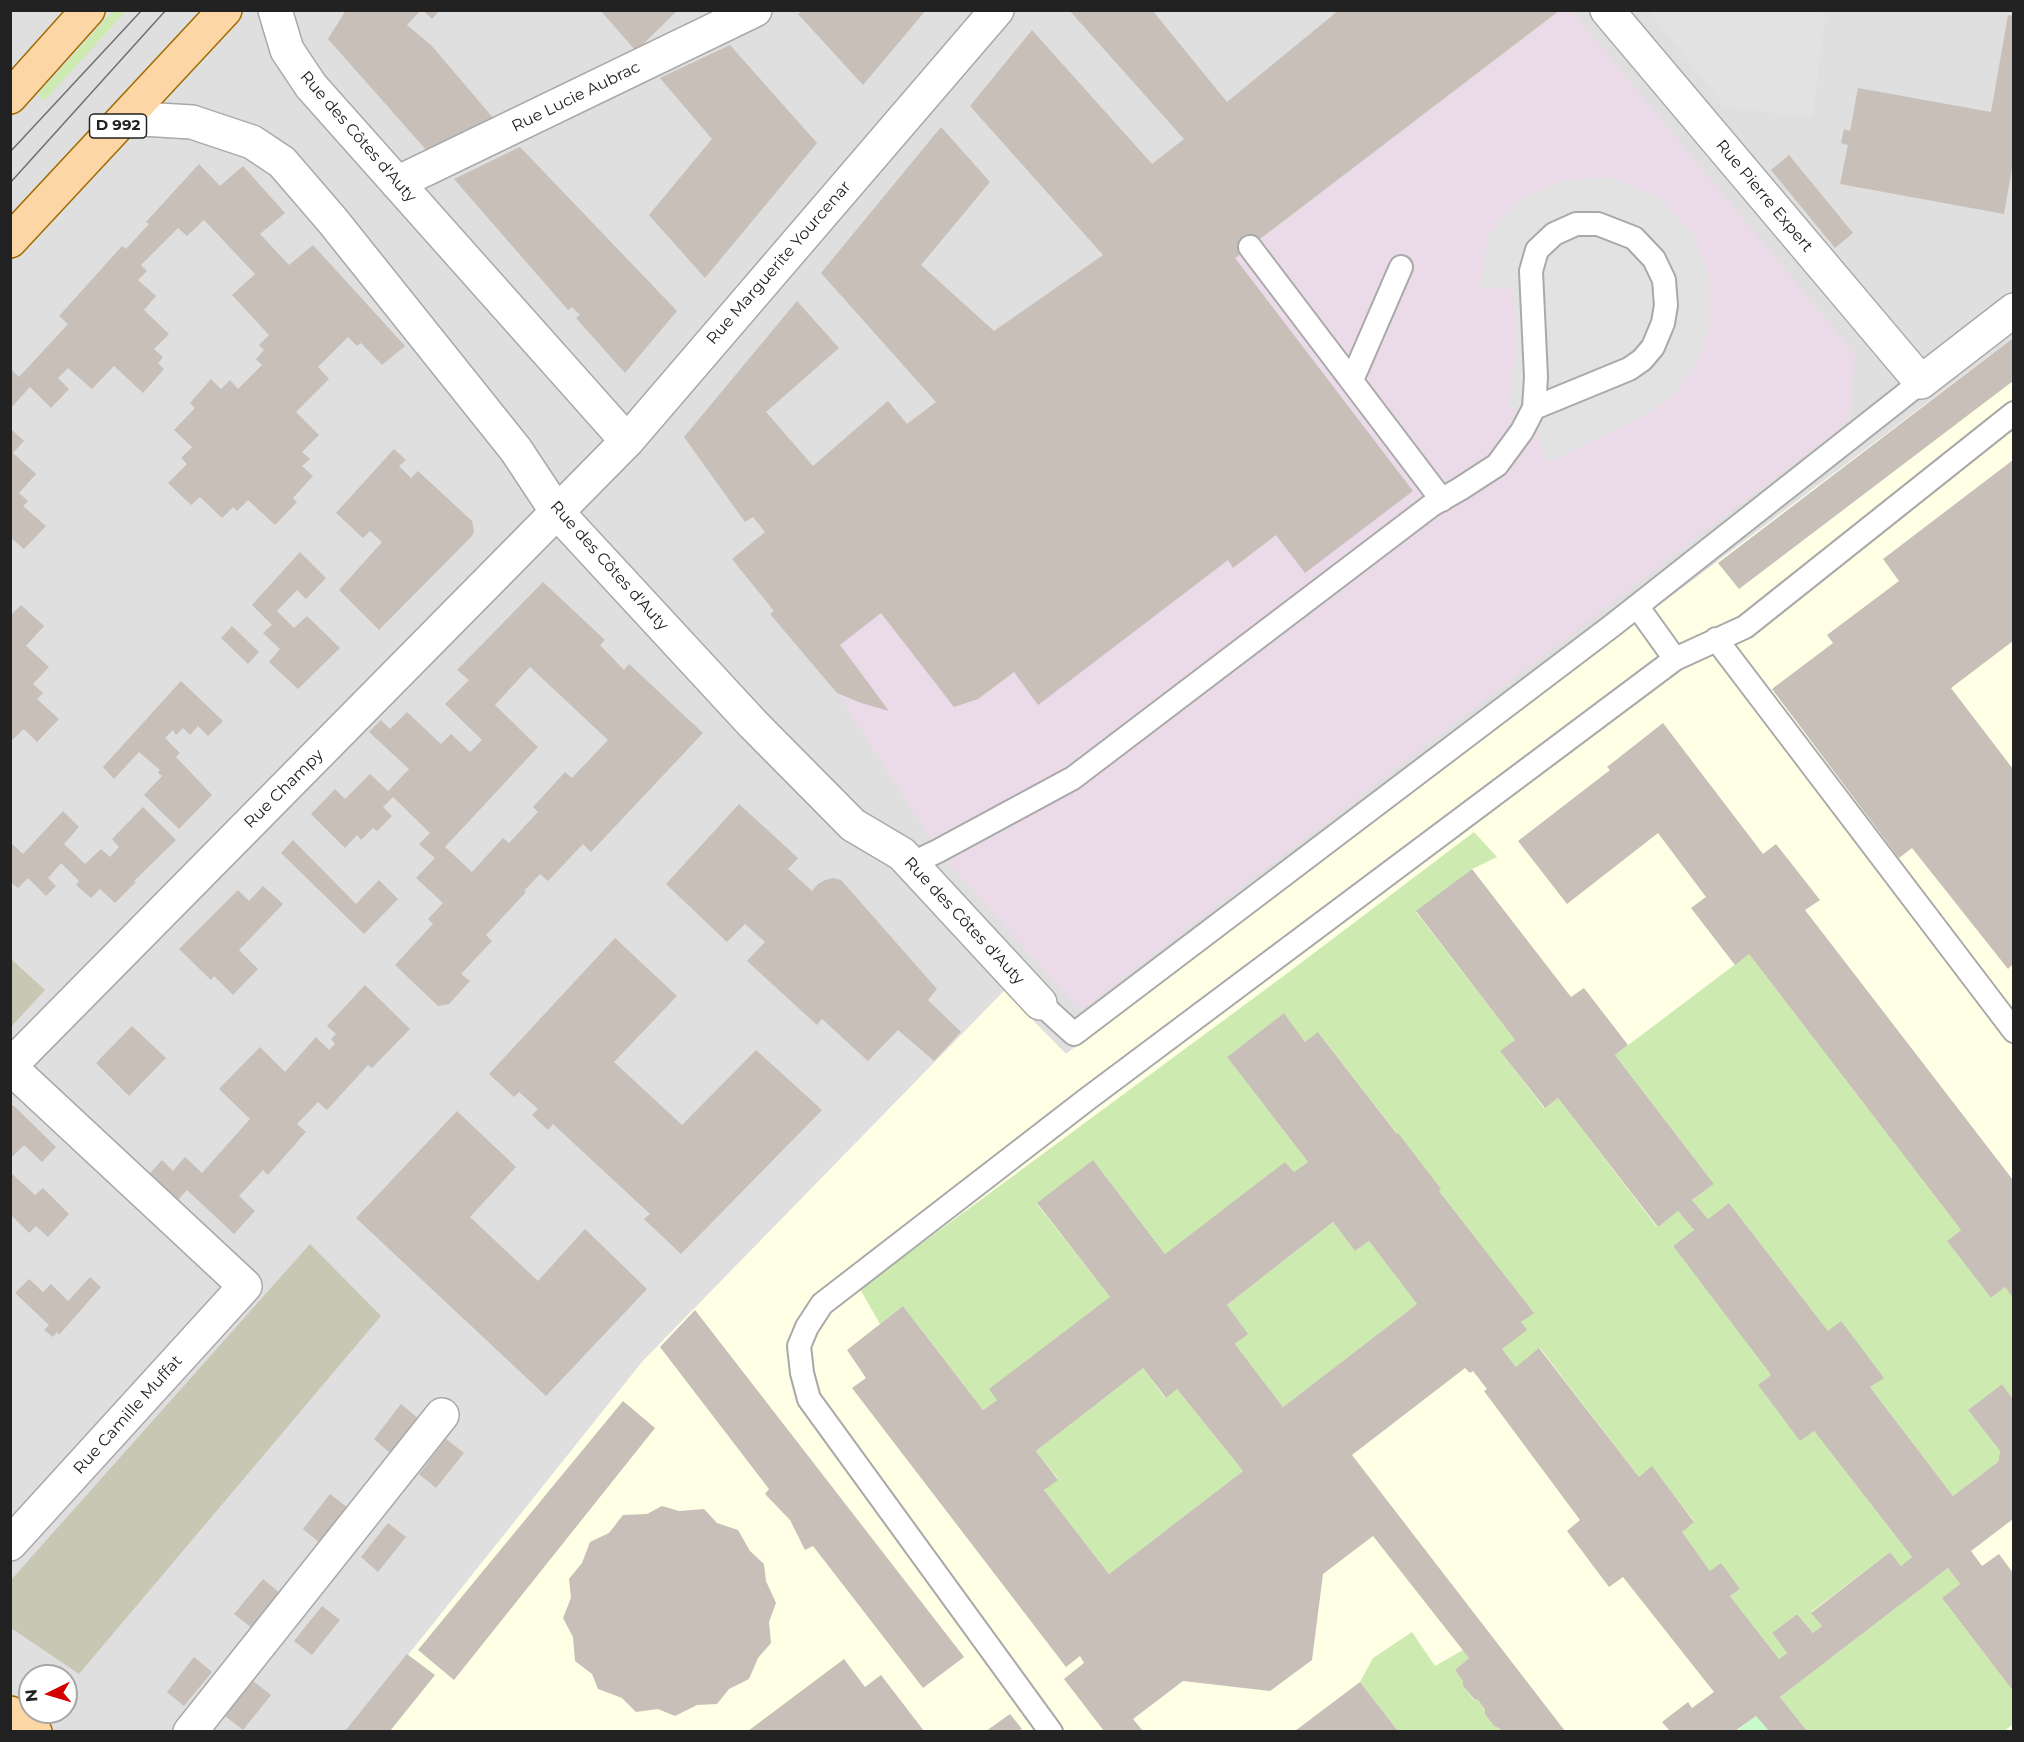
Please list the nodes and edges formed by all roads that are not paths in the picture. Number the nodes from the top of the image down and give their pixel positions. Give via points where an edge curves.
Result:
1 (88, 10) edge
2 (225, 10) edge
3 (275, 10) edge
4 (754, 10) edge
5 (996, 10) edge
6 (1607, 10) edge
7 (10, 97) edge
8 (125, 118) junction
9 (397, 183) junction
10 (10, 241) edge
11 (1250, 247) dead end
12 (1401, 267) dead end
13 (2013, 310) edge
14 (1352, 380) junction
15 (1921, 382) junction
16 (1534, 408) junction
17 (2013, 413) edge
18 (627, 441) junction
19 (1442, 500) junction
20 (557, 512) junction
21 (1637, 606) junction
22 (1716, 639) junction
23 (1675, 659) junction
24 (910, 864) junction
25 (1040, 1003) joint
26 (2013, 1031) edge
27 (10, 1066) edge
28 (441, 1415) dead end
29 (10, 1544) edge
30 (10, 1713) edge
31 (35, 1731) edge
32 (190, 1731) edge
33 (1051, 1731) edge

1 - 7 main road
2 - 8 main road, D 992
3 - 9 street, Rue des Côtes d'Auty via 287,50 311,86
4 - 9 street, Rue Lucie Aubrac
5 - 18 street, Rue Marguerite Yourcenar
6 - 15 street, Rue Pierre Expert
8 - 10 main road, D 992
8 - 20 street, Rue des Côtes d'Auty via 192,122 252,142 282,162 516,450
9 - 18 street, Rue des Côtes d'Auty
11 - 14 lane
12 - 14 lane
13 - 15 street
14 - 19 lane
15 - 21 lane
16 - 16 lane via 1531,271 1537,250 1554,234 1576,224 1598,224 1634,238 1654,259 1664,280 1666,305 1653,347 1629,369
16 - 19 lane via 1497,465
17 - 22 lane via 1745,627
18 - 20 street, Rue Marguerite Yourcenar
19 - 24 lane via 1073,778
20 - 24 street, Rue des Côtes d'Auty via 753,724 853,825 902,854
20 - 27 street, Rue Champy
21 - 23 lane
21 - 25 lane via 1074,1034
22 - 23 lane
22 - 26 lane
23 - 33 lane via 1077,1107 822,1304 807,1327 799,1346 809,1398
24 - 25 street, Rue des Côtes d'Auty
27 - 29 street, Rue Camille Muffat via 245,1286
28 - 32 street
30 - 31 main road

